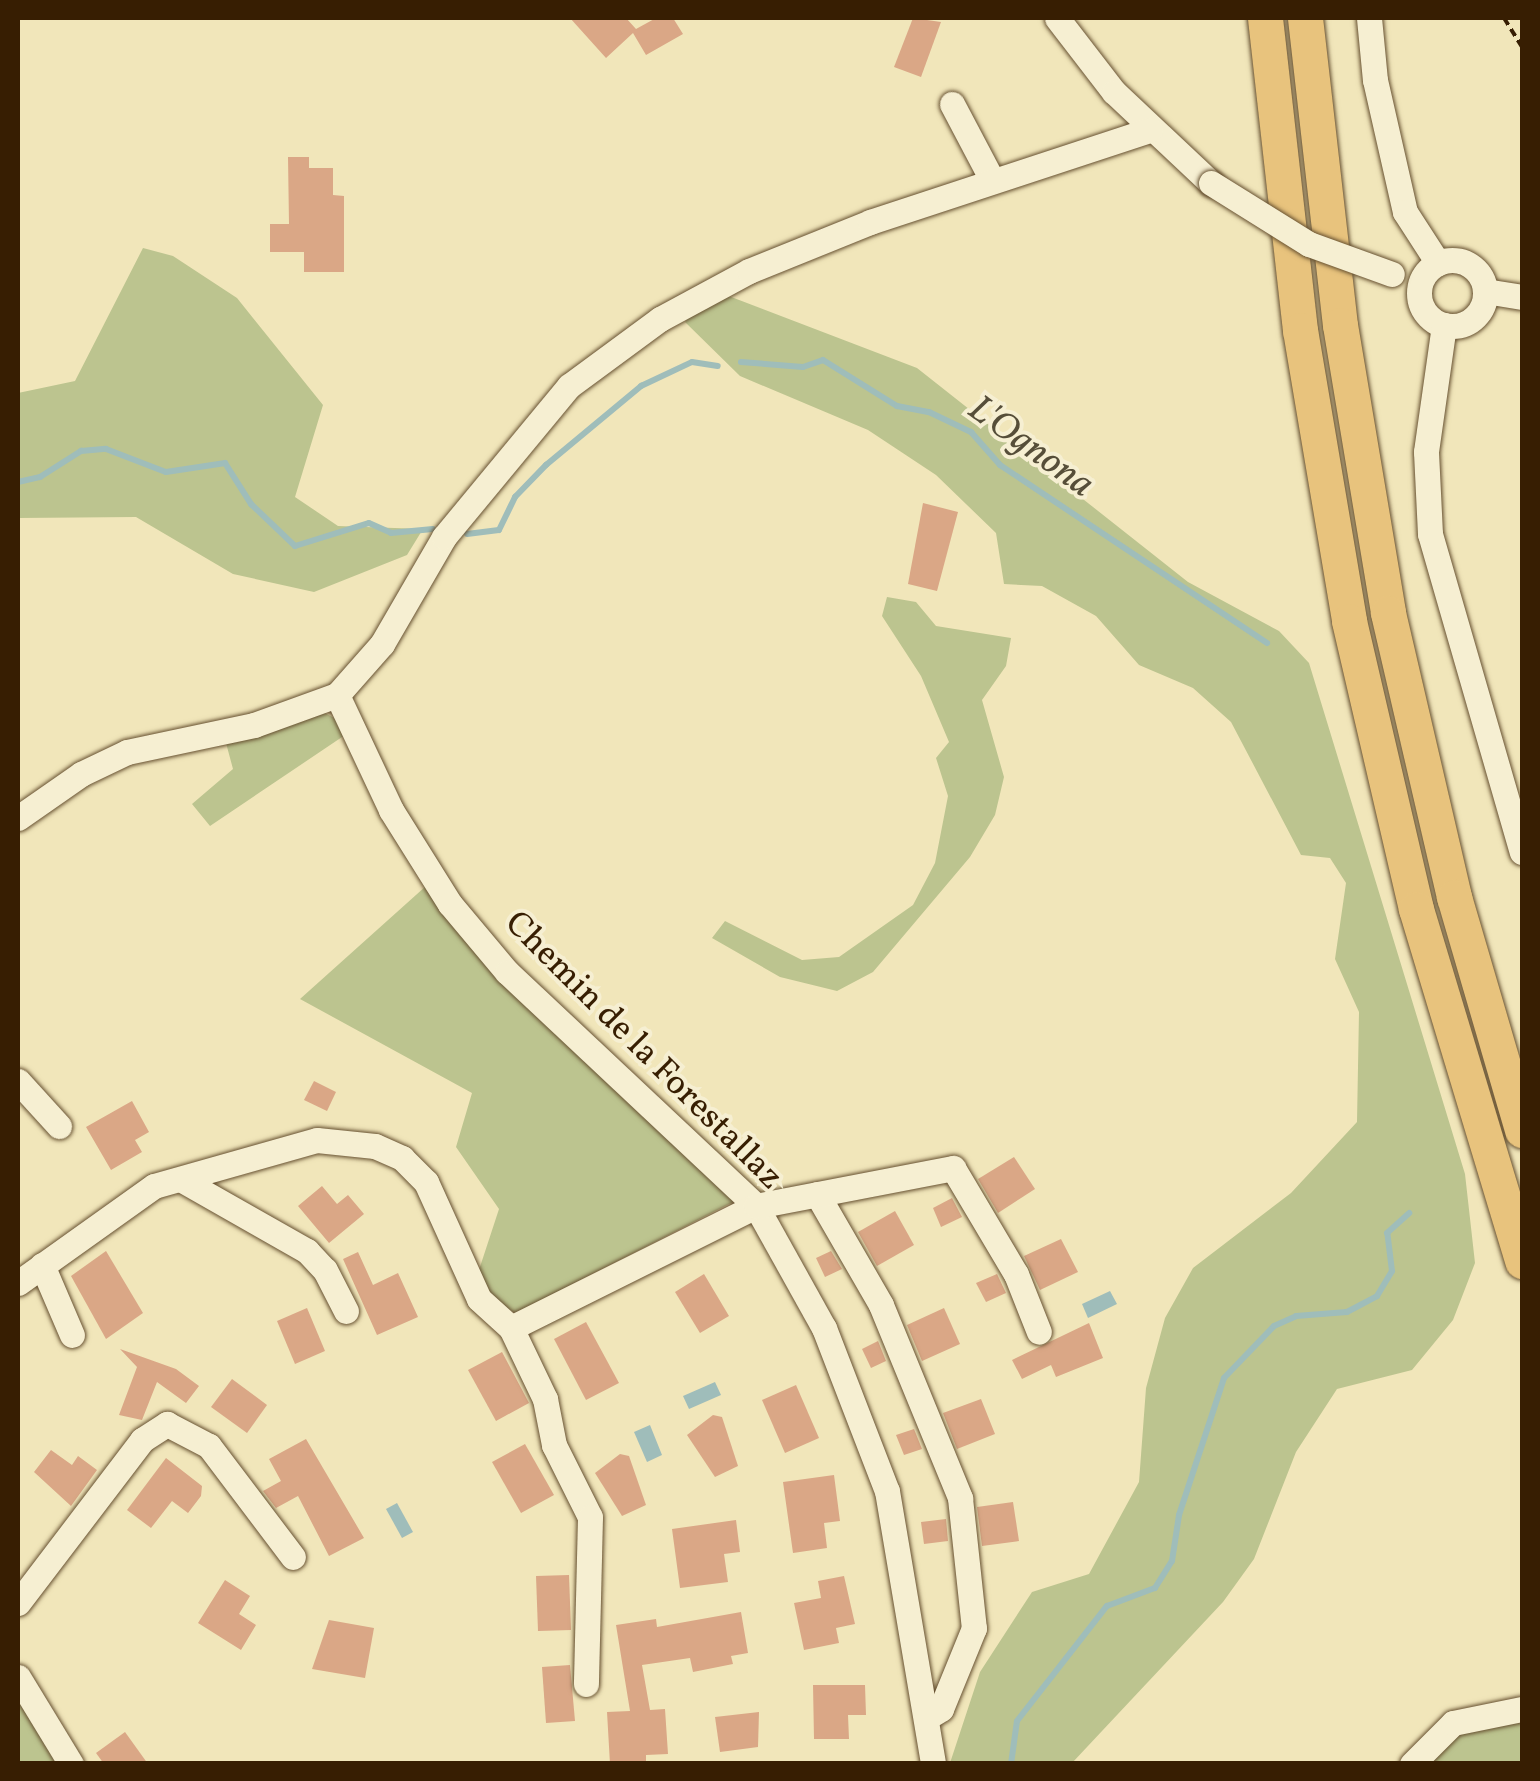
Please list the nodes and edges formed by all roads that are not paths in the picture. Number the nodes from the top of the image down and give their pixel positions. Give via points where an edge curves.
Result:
1 (1057, 18) edge
2 (1265, 18) edge
3 (1305, 18) edge
4 (1369, 18) edge
5 (952, 104) dead end
6 (1150, 130) junction
7 (992, 180) junction
8 (1429, 272) junction
9 (1485, 290) junction
10 (1522, 298) edge
11 (1444, 325) junction
12 (337, 695) junction
13 (18, 818) edge
14 (1522, 852) edge
15 (18, 1081) edge
16 (59, 1126) dead end
17 (1522, 1130) edge
18 (182, 1180) junction
19 (816, 1194) junction
20 (756, 1206) junction
21 (1522, 1260) edge
22 (42, 1265) junction
23 (18, 1282) edge
24 (346, 1311) dead end
25 (511, 1328) junction
26 (1039, 1332) dead end
27 (72, 1335) dead end
28 (293, 1557) dead end
29 (18, 1603) edge
30 (18, 1677) edge
31 (586, 1684) dead end
32 (1522, 1708) edge
33 (926, 1718) junction
34 (71, 1764) edge
35 (933, 1764) edge
36 (1412, 1764) edge

1 - 6 street
2 - 21 highway via 1300,330 1352,638 1416,909
3 - 17 highway via 1340,325 1388,613 1454,897
4 - 8 street via 1375,80 1405,212
5 - 7 street
6 - 7 street
6 - 8 street, bridge via 1211,183 1309,244 1392,274
7 - 12 street via 748,272 590,364 444,536 382,644
8 - 9 street via 1456,260 1472,267
8 - 11 street via 1423,309
9 - 10 street
9 - 11 street via 1478,314
11 - 14 street via 1426,452 1430,534
12 - 13 street via 254,725 128,752 80,774
12 - 20 street, Chemin de la Forestallaz via 390,810 450,904 508,972
15 - 16 street
18 - 22 street via 154,1186
18 - 24 street via 307,1252 325,1270
18 - 25 street via 317,1140 375,1146 402,1158 426,1182 480,1299
19 - 20 street
19 - 26 street via 953,1168 1016,1274
19 - 33 street via 881,1305 960,1498 974,1628 942,1709
20 - 25 street
20 - 33 street, Chemin de la Forestallaz via 824,1328 887,1491
22 - 23 street
22 - 27 street
25 - 31 street via 545,1399 554,1445 590,1517
28 - 29 street via 208,1446 167,1424 142,1440
30 - 34 street
32 - 36 street via 1453,1723
33 - 35 street, Chemin de la Forestallaz

